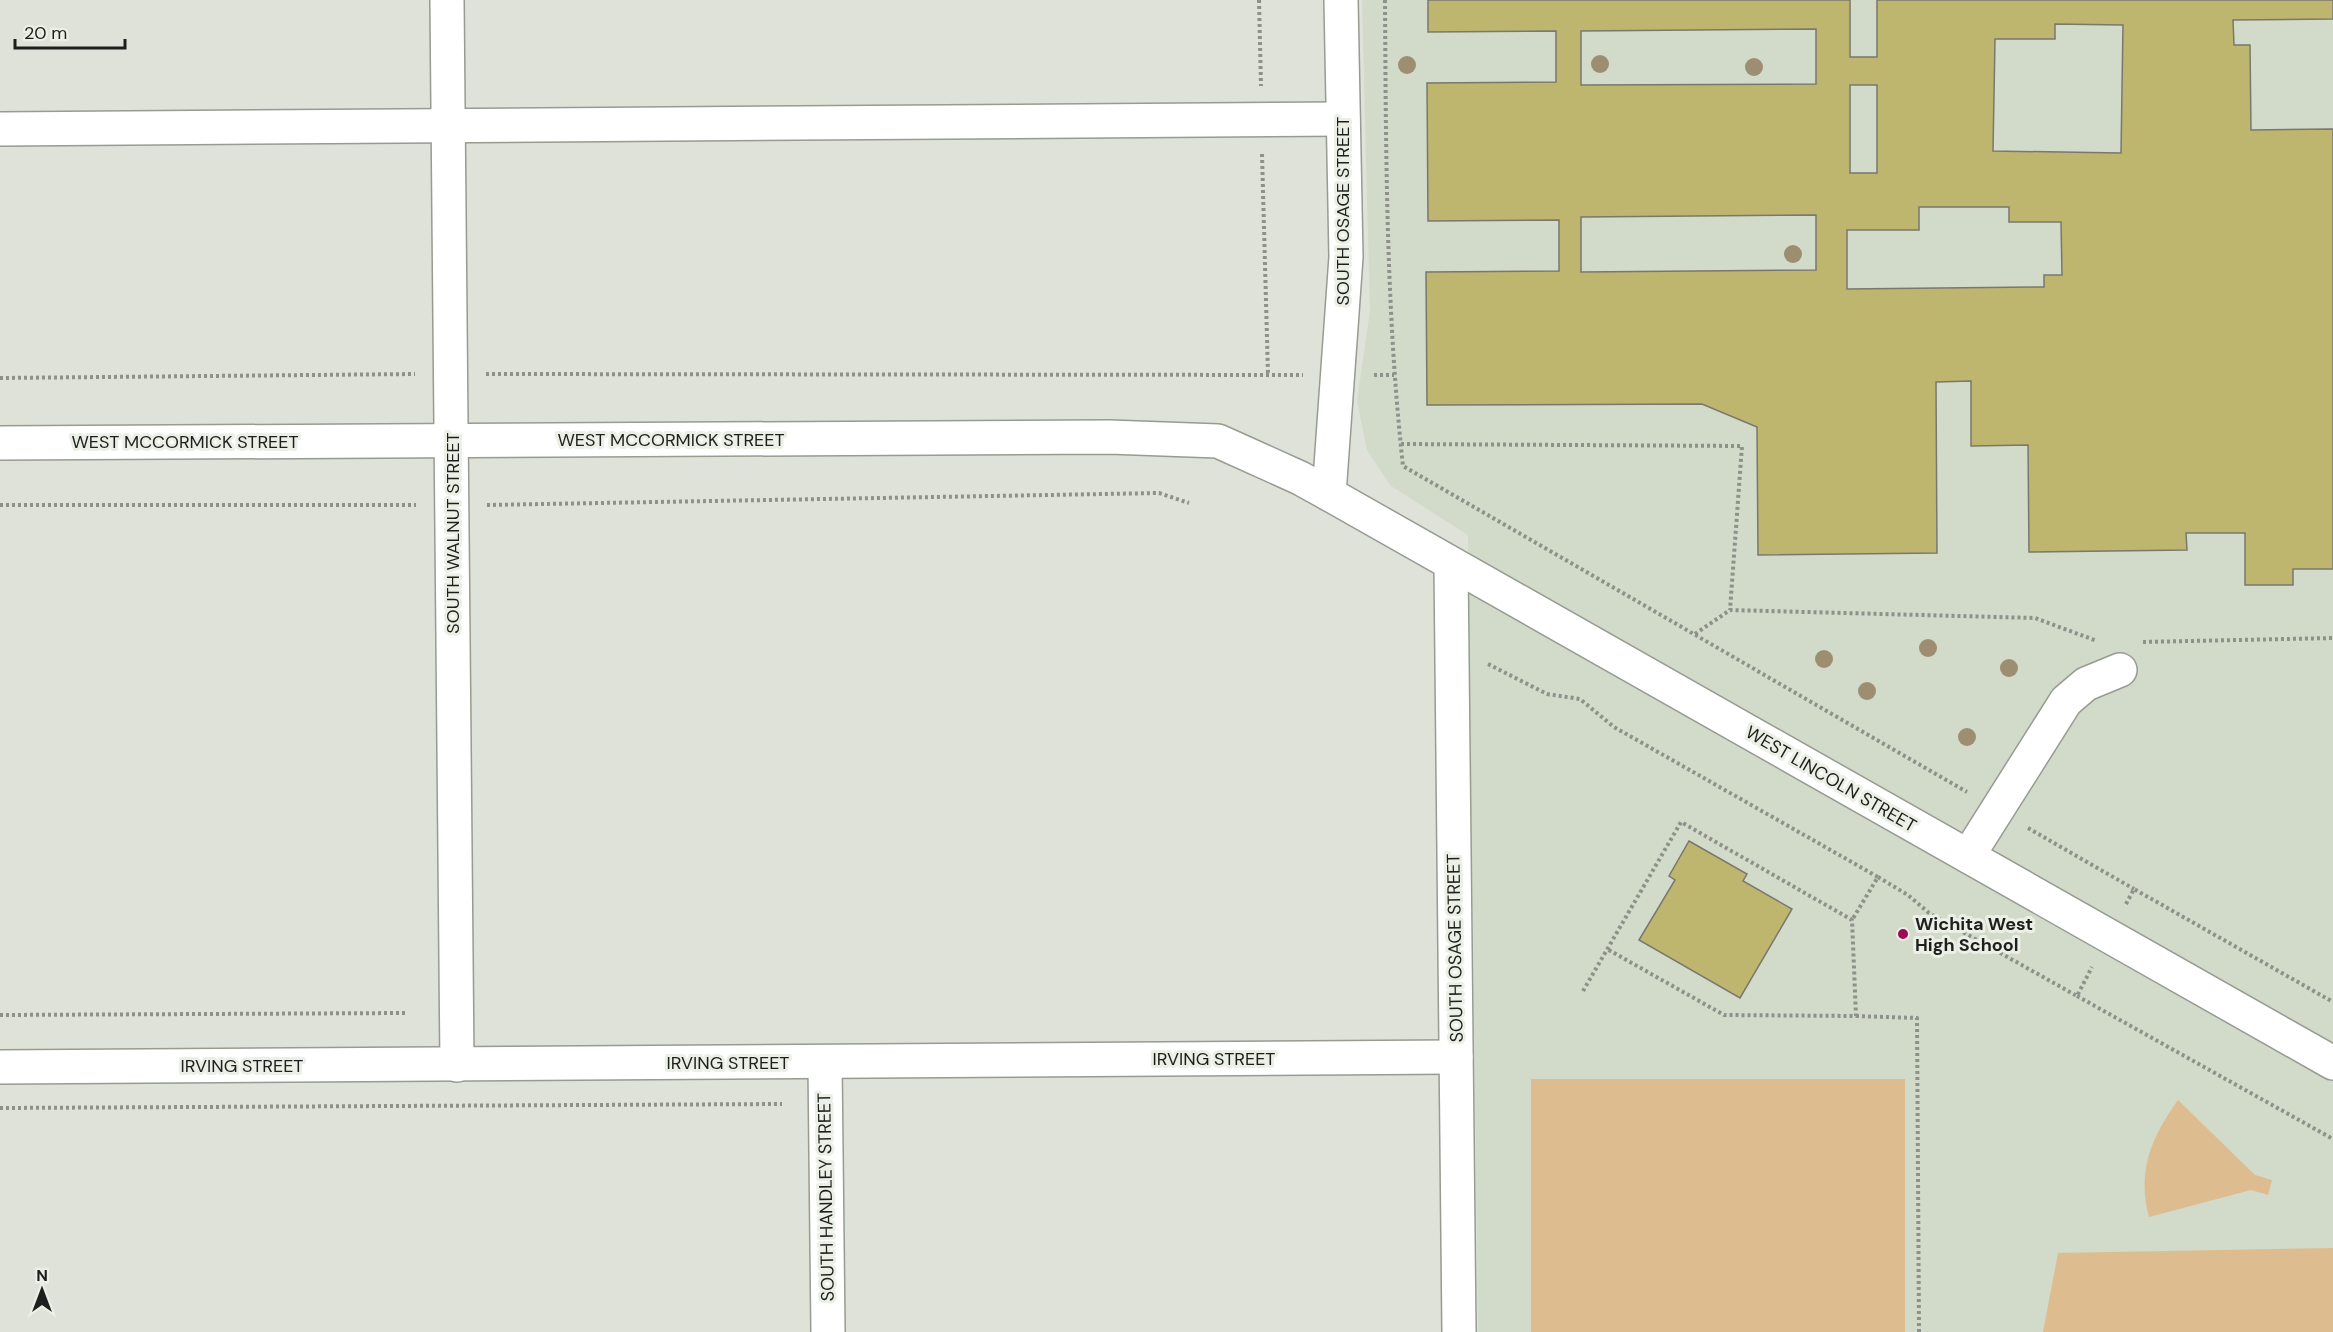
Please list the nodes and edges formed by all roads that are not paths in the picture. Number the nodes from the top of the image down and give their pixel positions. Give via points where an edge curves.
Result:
1 (447, 0) edge
2 (1341, 0) edge
3 (1343, 120) junction
4 (448, 126) junction
5 (0, 129) edge
6 (452, 442) junction
7 (0, 443) edge
8 (1329, 494) junction
9 (1451, 564) junction
10 (2120, 670) dead end
11 (1968, 856) junction
12 (1456, 1057) junction
13 (825, 1063) junction
14 (2333, 1063) edge
15 (457, 1065) junction
16 (0, 1067) edge
17 (828, 1332) edge
18 (1459, 1332) edge

1 - 4 street, SOUTH WALNUT STREET
2 - 3 street, SOUTH OSAGE STREET
3 - 4 street
3 - 8 street, SOUTH OSAGE STREET via 1346,257
4 - 5 street
4 - 6 street, SOUTH WALNUT STREET
6 - 7 street, WEST MCCORMICK STREET
6 - 8 street, WEST MCCORMICK STREET via 1109,437 1218,441
6 - 15 street, SOUTH WALNUT STREET
8 - 9 street, WEST LINCOLN STREET
9 - 11 street, WEST LINCOLN STREET
9 - 12 street, SOUTH OSAGE STREET
10 - 11 street via 2086,684 2066,701
11 - 14 street, WEST LINCOLN STREET
12 - 13 street, IRVING STREET
12 - 18 street, SOUTH OSAGE STREET
13 - 15 street, IRVING STREET
13 - 17 street, SOUTH HANDLEY STREET
15 - 16 street, IRVING STREET

